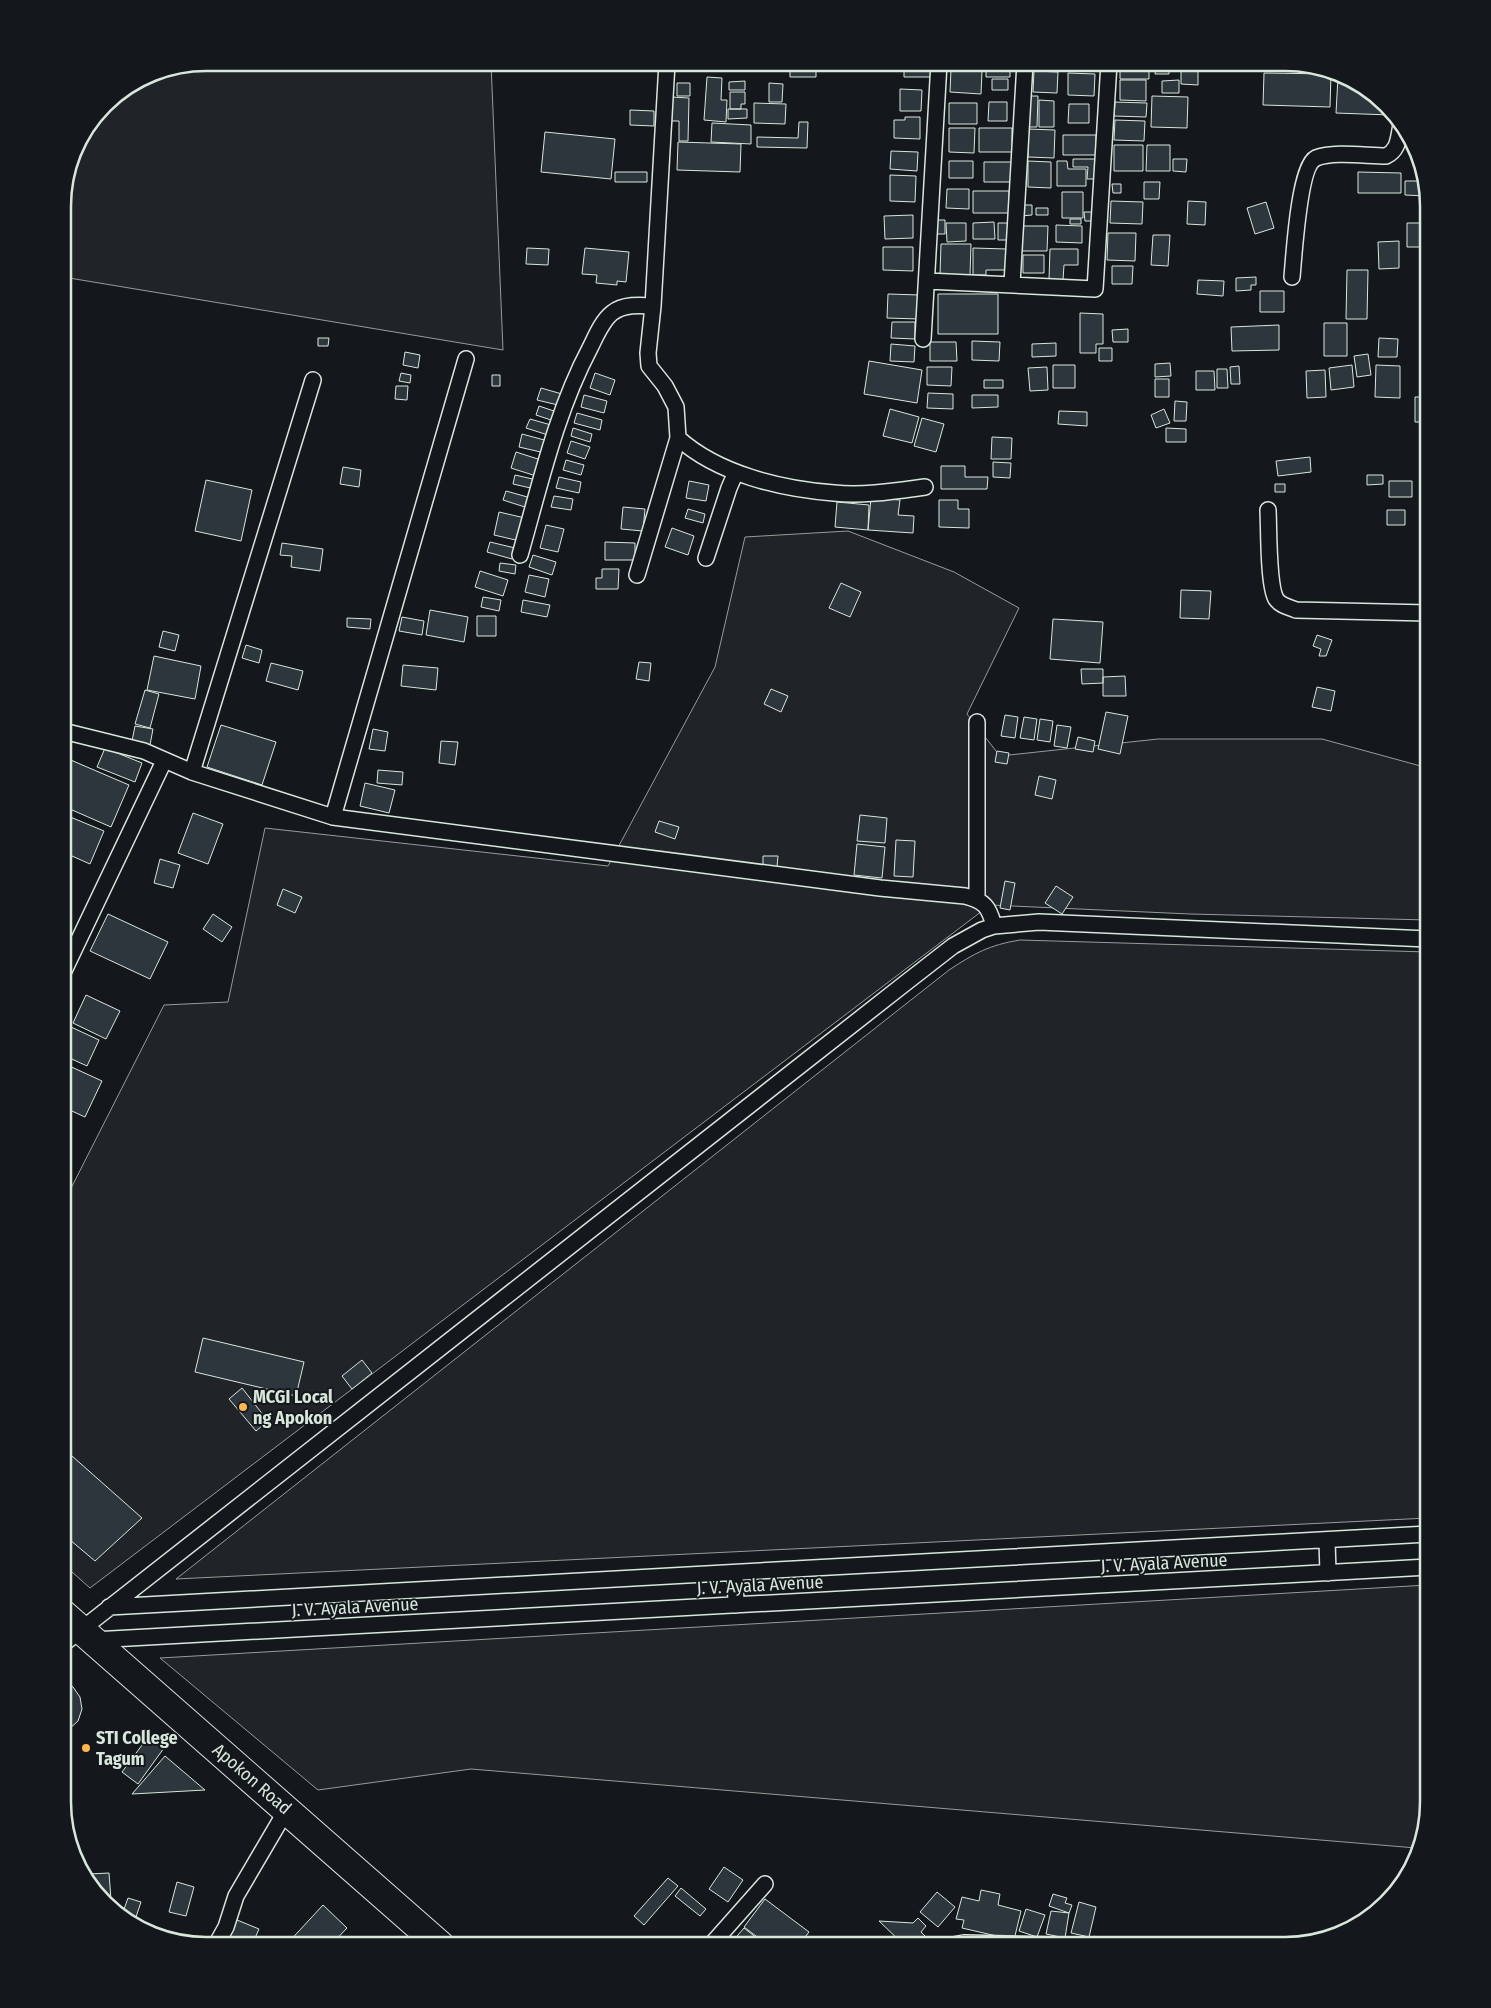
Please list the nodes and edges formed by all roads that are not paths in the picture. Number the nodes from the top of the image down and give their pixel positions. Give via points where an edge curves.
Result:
1 (667, 71) edge
2 (939, 72) edge
3 (1024, 72) edge
4 (1108, 72) edge
5 (1399, 134) edge
6 (1292, 278) dead end
7 (927, 281) junction
8 (1012, 284) junction
9 (653, 306) junction
10 (923, 339) dead end
11 (466, 359) dead end
12 (313, 380) dead end
13 (678, 438) junction
14 (736, 472) junction
15 (925, 488) dead end
16 (1268, 510) dead end
17 (520, 555) dead end
18 (706, 558) dead end
19 (637, 576) dead end
20 (1420, 613) edge
21 (977, 722) dead end
22 (72, 734) edge
23 (164, 760) junction
24 (192, 772) junction
25 (333, 817) junction
26 (977, 899) junction
27 (994, 926) junction
28 (1420, 939) edge
29 (72, 956) edge
30 (1420, 1534) edge
31 (1327, 1540) junction
32 (1420, 1567) edge
33 (735, 1572) junction
34 (1328, 1573) junction
35 (736, 1605) junction
36 (109, 1607) junction
37 (75, 1632) edge
38 (287, 1809) junction
39 (765, 1884) dead end
40 (220, 1937) edge
41 (431, 1937) edge
42 (718, 1937) edge

1 - 9 street
2 - 7 street
3 - 8 street
4 - 8 street via 1095,289
5 - 6 street via 1397,147 1386,156 1324,155 1314,159 1308,167 1302,185
7 - 8 street
7 - 10 street
9 - 13 street via 649,366 674,402
9 - 17 street via 628,306 614,311 578,369
11 - 25 street
12 - 24 street
13 - 14 street via 692,451
13 - 19 street
14 - 15 street via 834,494
14 - 18 street
16 - 20 street via 1272,586 1282,605 1296,610
21 - 26 street
22 - 23 street via 144,751
23 - 24 street
23 - 29 street
24 - 25 street
25 - 26 street
26 - 27 street via 990,912
27 - 28 street via 1039,922
27 - 36 street via 953,946
30 - 31 street, J. V. Ayala Avenue
31 - 33 street, J. V. Ayala Avenue
31 - 34 street
32 - 34 street, J. V. Ayala Avenue
33 - 35 street
33 - 36 street, J. V. Ayala Avenue
34 - 35 street, J. V. Ayala Avenue
35 - 37 street, J. V. Ayala Avenue
36 - 37 street
37 - 38 highway, Apokon Road
38 - 40 street via 236,1896
38 - 41 highway, Apokon Road
39 - 42 street

